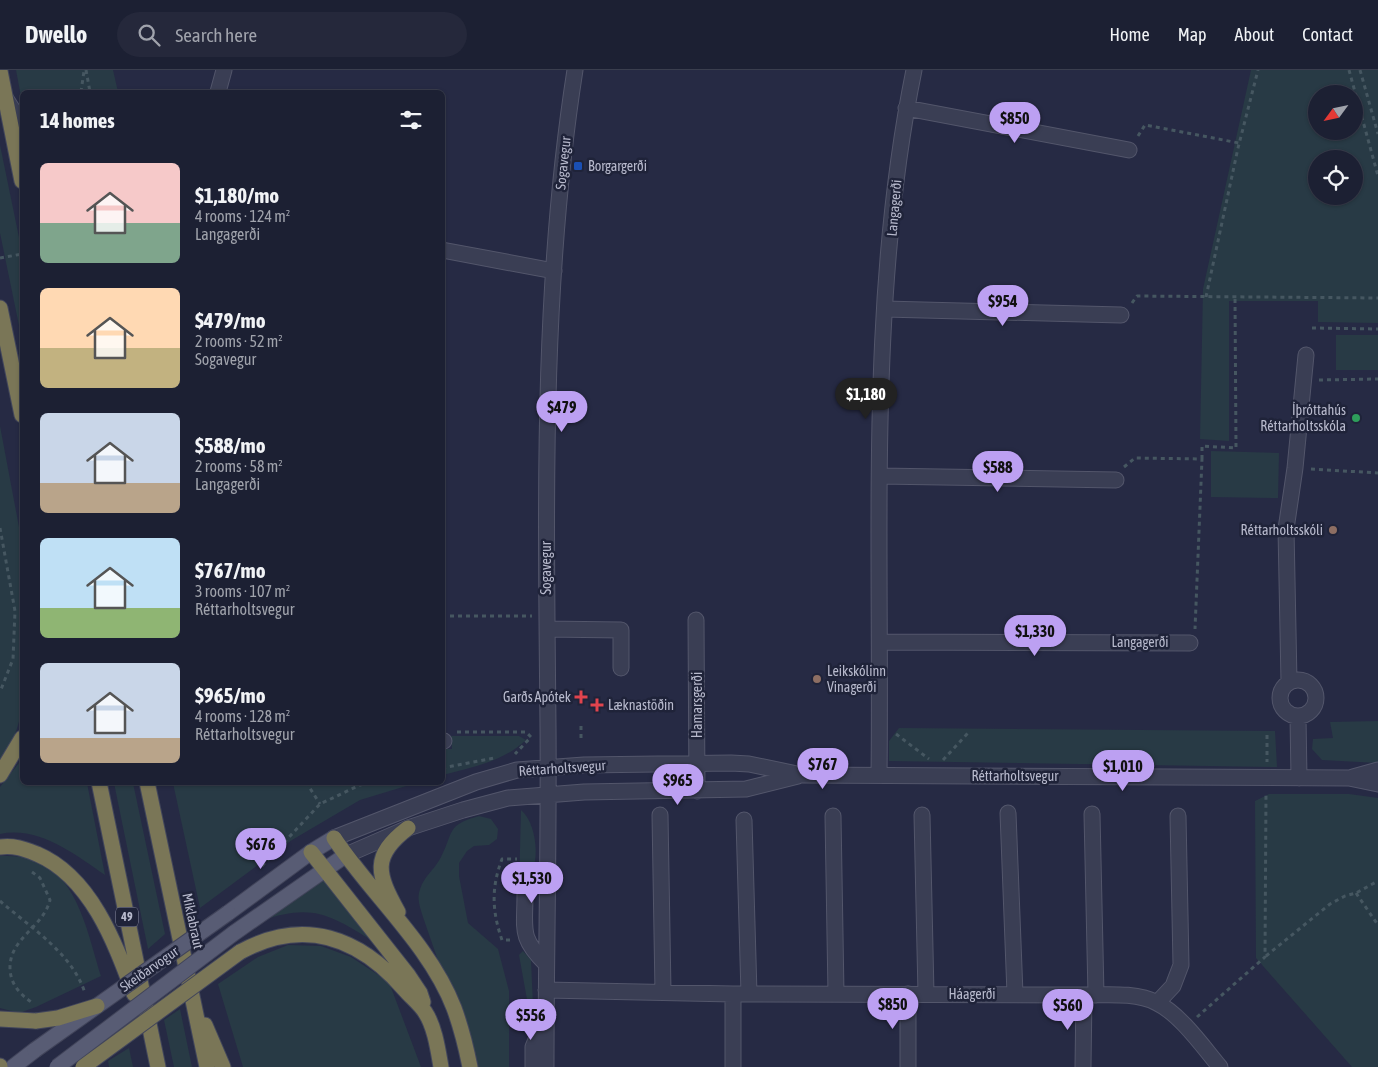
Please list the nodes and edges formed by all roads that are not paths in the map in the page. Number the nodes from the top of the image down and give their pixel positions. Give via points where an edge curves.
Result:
1 (224, 70) edge
2 (575, 70) edge
3 (914, 70) edge
4 (0, 71) edge
5 (219, 90) edge
6 (6, 99) junction
7 (906, 108) junction
8 (20, 121) edge
9 (1129, 150) road end
10 (20, 171) edge
11 (445, 251) edge
12 (554, 270) junction
13 (885, 309) junction
14 (0, 310) edge
15 (1121, 314) road end
16 (1306, 355) dead end
17 (20, 405) edge
18 (880, 476) junction
19 (1116, 480) road end
20 (696, 620) dead end
21 (547, 623) junction
22 (880, 642) junction
23 (1190, 643) road end
24 (621, 668) dead end
25 (1290, 682) junction
26 (1298, 717) junction
27 (20, 741) edge
28 (697, 764) junction
29 (548, 767) junction
30 (1378, 770) edge
31 (0, 775) edge
32 (802, 775) junction
33 (879, 775) junction
34 (1300, 778) junction
35 (1349, 778) junction
36 (1378, 784) edge
37 (100, 785) edge
38 (148, 785) edge
39 (697, 791) junction
40 (548, 794) junction
41 (1008, 813) dead end
42 (1092, 814) dead end
43 (660, 815) dead end
44 (922, 815) dead end
45 (833, 816) dead end
46 (1178, 816) dead end
47 (744, 820) dead end
48 (408, 828) junction
49 (334, 838) junction
50 (0, 847) edge
51 (311, 852) junction
52 (346, 855) junction
53 (324, 870) junction
54 (547, 872) junction
55 (412, 940) junction
56 (546, 964) junction
57 (546, 990) junction
58 (663, 992) junction
59 (733, 994) junction
60 (749, 994) junction
61 (836, 994) junction
62 (908, 994) junction
63 (926, 994) junction
64 (1015, 994) junction
65 (1090, 995) junction
66 (192, 997) junction
67 (91, 1002) junction
68 (1158, 1003) junction
69 (426, 1012) junction
70 (546, 1014) junction
71 (0, 1019) edge
72 (156, 1060) edge
73 (12, 1067) edge
74 (57, 1067) edge
75 (83, 1067) edge
76 (207, 1067) edge
77 (223, 1067) edge
78 (442, 1067) edge
79 (470, 1067) edge
80 (533, 1067) edge
81 (546, 1067) edge
82 (733, 1067) edge
83 (908, 1067) edge
84 (1083, 1067) edge
85 (1220, 1067) edge

1 - 5 street
2 - 12 street, Sogavegur
3 - 7 street, Langagerði
4 - 6 highway
6 - 8 street
6 - 10 highway
7 - 9 street
7 - 13 street, Langagerði via 898,160
11 - 12 street
12 - 21 street, Sogavegur via 547,420
13 - 15 street
13 - 18 street, Langagerði
14 - 17 highway
16 - 25 street via 1286,529
18 - 19 street
18 - 22 street, Langagerði
20 - 28 street, Hamarsgerði
21 - 24 street via 621,630
21 - 29 street, Sogavegur
22 - 23 street, Langagerði
22 - 33 street, Langagerði
25 - 26 street via 1281,691 1280,703 1287,713
25 - 26 street via 1306,682 1312,686 1316,696 1314,708
26 - 34 street
27 - 31 highway
28 - 29 street, Réttarholtsvegur
28 - 32 street, Réttarholtsvegur via 750,764
28 - 39 street, Hamarsgerði
29 - 40 street, Sogavegur
29 - 49 street, Réttarholtsvegur via 517,770 488,778
30 - 35 street, Réttarholtsvegur
32 - 33 street, Réttarholtsvegur
32 - 39 street, Réttarholtsvegur via 746,789
33 - 34 street, Réttarholtsvegur
34 - 35 street, Réttarholtsvegur
35 - 36 street, Réttarholtsvegur
37 - 72 highway, 49
38 - 66 highway, Miklabraut
39 - 40 street, Réttarholtsvegur
40 - 48 street, Réttarholtsvegur via 508,798
40 - 54 street, Sogavegur
41 - 64 street
42 - 65 street
43 - 58 street
44 - 63 street
45 - 61 street
46 - 68 street via 1181,965 1173,986
47 - 60 street
48 - 52 street, Réttarholtsvegur
48 - 55 highway via 383,852 381,866 392,903
49 - 51 main road, Skeiðarvogur
49 - 52 highway
50 - 72 highway via 13,846 51,860 65,870 97,910 119,955
51 - 53 highway
51 - 67 main road, Skeiðarvogur, bridge via 228,912
52 - 53 main road, Skeiðarvogur
52 - 55 highway
53 - 69 highway via 408,975 420,993
53 - 74 main road, Skeiðarvogur, bridge via 234,933
54 - 56 street, Sogavegur
54 - 56 street via 525,894 525,938
55 - 79 highway via 454,1006
56 - 57 street, Sogavegur
57 - 58 street, Háagerði
57 - 70 street, Sogavegur
58 - 59 street, Háagerði
59 - 60 street, Háagerði
59 - 82 street
60 - 61 street, Háagerði
61 - 62 street, Háagerði
62 - 63 street, Háagerði
62 - 83 street
63 - 64 street, Háagerði
64 - 65 street, Háagerði
65 - 68 street, Háagerði via 1138,997
65 - 84 street
66 - 76 highway, Miklabraut
66 - 77 highway
67 - 71 highway, bridge via 58,1018 36,1013
67 - 73 main road, Skeiðarvogur, bridge
68 - 85 street, Háagerði
69 - 75 highway, bridge via 389,972 364,951 334,938 303,934 278,937 240,952
69 - 78 highway
70 - 80 street via 533,1047
70 - 81 street, Sogavegur

